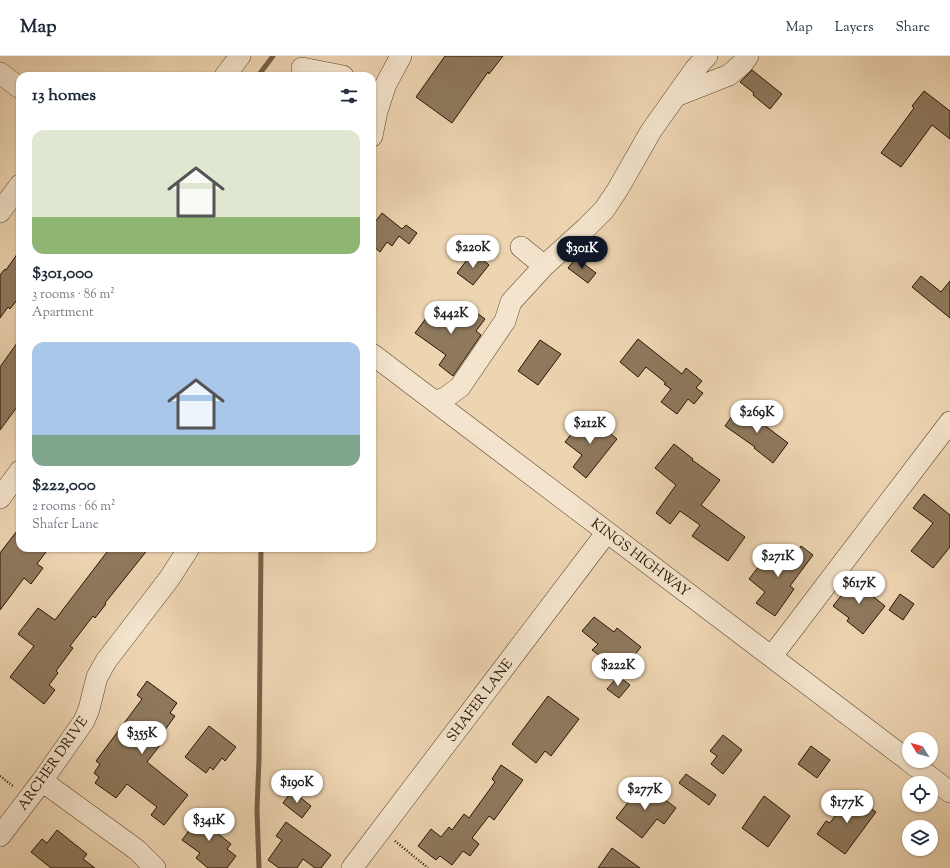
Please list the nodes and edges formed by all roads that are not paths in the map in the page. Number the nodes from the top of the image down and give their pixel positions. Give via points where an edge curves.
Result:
1 (240, 56) edge
2 (401, 56) edge
3 (707, 56) edge
4 (748, 56) edge
5 (302, 68) dead end
6 (228, 72) edge
7 (322, 72) edge
8 (0, 73) edge
9 (379, 83) edge
10 (16, 85) edge
11 (676, 96) junction
12 (376, 116) edge
13 (16, 190) edge
14 (0, 212) edge
15 (521, 247) dead end
16 (544, 266) junction
17 (376, 357) edge
18 (435, 401) junction
19 (950, 422) edge
20 (16, 477) edge
21 (0, 498) edge
22 (607, 532) junction
23 (186, 552) edge
24 (772, 656) junction
25 (902, 756) edge
26 (918, 768) edge
27 (42, 781) junction
28 (950, 792) edge
29 (0, 836) edge
30 (154, 868) edge
31 (352, 868) edge

1 - 6 street
2 - 9 street
3 - 11 street
4 - 11 street via 729,75
5 - 7 street
8 - 10 street
9 - 12 street
11 - 16 street via 651,131 604,210
13 - 14 street
15 - 16 street
16 - 18 street via 510,302 505,321 460,387 445,398
17 - 18 street, KINGS HIGHWAY
18 - 22 street, KINGS HIGHWAY
19 - 24 street
20 - 21 street
22 - 24 street, KINGS HIGHWAY
22 - 31 street, SHAFER LANE
23 - 27 street, ARCHER DRIVE via 169,579 106,661 97,677 84,721
24 - 25 street, KINGS HIGHWAY
26 - 28 street, KINGS HIGHWAY
27 - 29 street, ARCHER DRIVE
27 - 30 street via 137,850

